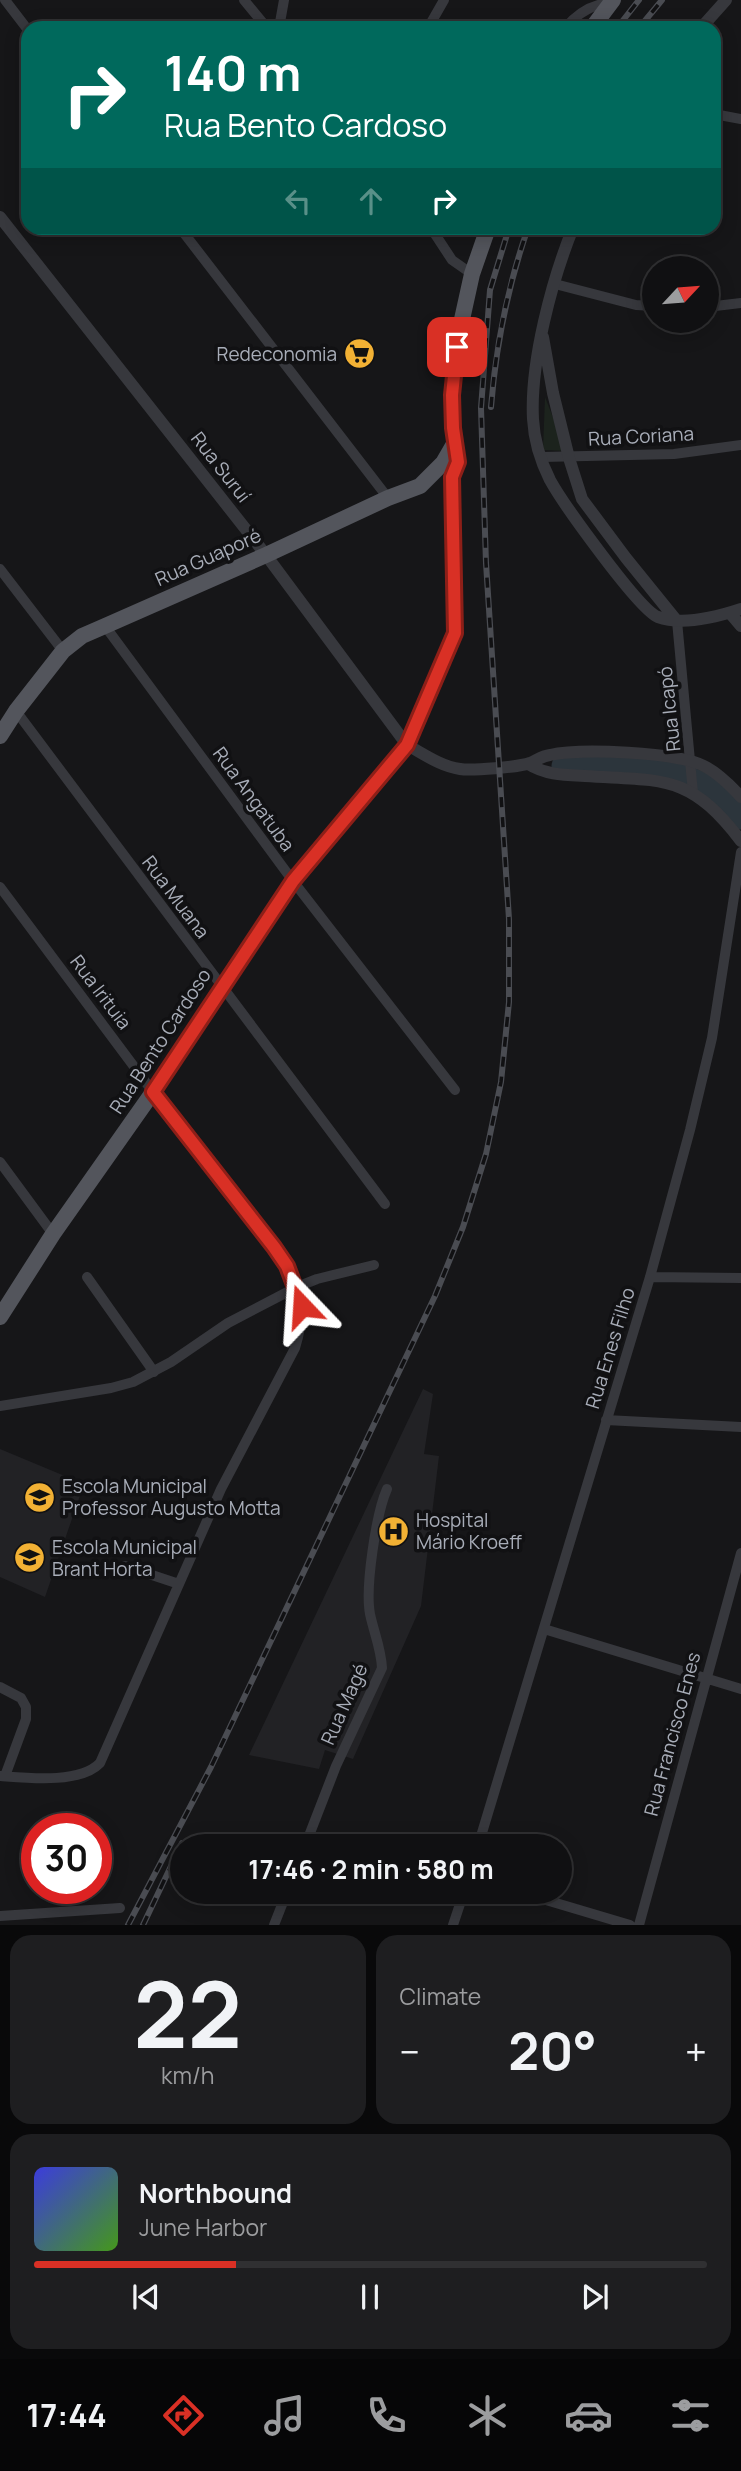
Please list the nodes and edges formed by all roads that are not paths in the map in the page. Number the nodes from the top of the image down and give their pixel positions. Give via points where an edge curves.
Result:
1 (5, 0) edge
2 (244, 0) edge
3 (284, 0) edge
4 (444, 0) edge
5 (726, 0) edge
6 (611, 1) edge
7 (21, 21) edge
8 (261, 21) edge
9 (280, 21) edge
10 (432, 21) edge
11 (572, 21) edge
12 (597, 21) edge
13 (707, 21) edge
14 (721, 115) edge
15 (741, 119) edge
16 (0, 217) edge
17 (185, 235) edge
18 (436, 235) edge
19 (486, 235) edge
20 (571, 235) edge
21 (472, 274) junction
22 (555, 284) junction
23 (741, 303) edge
24 (642, 305) edge
25 (719, 306) edge
26 (542, 332) junction
27 (454, 444) junction
28 (741, 445) edge
29 (542, 457) junction
30 (569, 458) junction
31 (420, 486) junction
32 (388, 498) junction
33 (453, 499) junction
34 (266, 555) junction
35 (0, 569) edge
36 (735, 611) edge
37 (677, 621) junction
38 (104, 625) junction
39 (741, 626) edge
40 (63, 651) junction
41 (16, 711) junction
42 (0, 736) edge
43 (407, 745) junction
44 (528, 764) junction
45 (692, 764) junction
46 (693, 790) junction
47 (741, 797) edge
48 (741, 841) edge
49 (741, 852) edge
50 (293, 881) junction
51 (0, 887) edge
52 (221, 986) junction
53 (454, 1090) dead end
54 (153, 1092) junction
55 (0, 1162) edge
56 (385, 1203) dead end
57 (53, 1234) junction
58 (374, 1265) dead end
59 (87, 1277) dead end
60 (650, 1277) junction
61 (741, 1278) edge
62 (297, 1287) junction
63 (0, 1317) edge
64 (154, 1372) junction
65 (0, 1406) edge
66 (606, 1420) junction
67 (741, 1427) edge
68 (387, 1489) dead end
69 (741, 1553) edge
70 (125, 1566) dead end
71 (180, 1584) junction
72 (544, 1629) junction
73 (705, 1678) junction
74 (0, 1687) edge
75 (741, 1689) edge
76 (3, 1776) edge
77 (310, 1834) edge
78 (482, 1834) edge
79 (282, 1904) edge
80 (460, 1904) edge
81 (559, 1904) edge
82 (120, 1908) dead end
83 (0, 1916) edge
84 (274, 1925) edge
85 (453, 1925) edge
86 (630, 1925) edge
87 (639, 1925) edge

1 - 7 street
2 - 8 street
3 - 9 street
4 - 10 street
5 - 13 street
6 - 11 street via 582,12
6 - 12 main road
14 - 15 street
16 - 34 street, Rua Suruí
17 - 32 street
18 - 21 street via 452,260
19 - 21 main road, Rua Bento Cardoso
20 - 22 street
21 - 27 main road, Rua Bento Cardoso via 454,364
22 - 24 street
22 - 26 street
23 - 25 street
26 - 29 street via 533,420
26 - 30 street
27 - 31 main road, Rua Guaporé
27 - 33 main road, Rua Bento Cardoso via 458,462 452,477
28 - 30 street, Rua Coriana via 674,454
29 - 30 street, Rua Coriana
29 - 37 street via 565,505 646,609
30 - 37 street via 590,512
31 - 32 main road, Rua Guaporé
31 - 33 main road via 442,488
32 - 34 main road, Rua Guaporé
33 - 43 main road, Rua Bento Cardoso via 455,633
34 - 38 main road, Rua Guaporé
34 - 43 street, Rua Suruí
35 - 40 street
36 - 37 street
36 - 39 street
37 - 45 street, Rua Icapó
38 - 40 main road, Rua Guaporé
38 - 50 street, Rua Angatuba
40 - 41 main road, Rua Guaporé
41 - 42 main road, Rua Guaporé
41 - 52 street, Rua Muana
43 - 44 street via 462,770
43 - 50 main road, Rua Bento Cardoso
44 - 45 street via 568,752 670,755
44 - 46 street via 548,774 639,778
45 - 46 street, Rua Icapó
45 - 47 street via 706,766
46 - 48 street
49 - 60 street, Rua Enes Filho via 712,1038
50 - 52 main road, Rua Bento Cardoso
50 - 53 street, Rua Angatuba
51 - 54 street, Rua Irituia
52 - 54 main road, Rua Bento Cardoso
52 - 56 street, Rua Muana
54 - 57 main road, Rua Bento Cardoso
54 - 62 street, Rua Irituia via 274,1247
55 - 57 street
57 - 63 main road, Rua Bento Cardoso
58 - 62 street
59 - 64 street
60 - 61 street
60 - 66 street, Rua Enes Filho
62 - 64 street via 229,1323
62 - 71 street via 302,1324 295,1348 221,1489
64 - 65 street via 111,1388
66 - 67 street
66 - 72 street, Rua Enes Filho
68 - 77 street, Rua Magé via 376,1533 369,1612 382,1668
69 - 73 street, Rua Francisco Enes
70 - 71 street
71 - 76 street via 100,1763 84,1774 67,1777
72 - 73 street
72 - 78 street, Rua Enes Filho
73 - 75 street
73 - 87 street, Rua Francisco Enes
74 - 76 street via 21,1698 26,1713
79 - 84 street
80 - 85 street
81 - 86 street
82 - 83 street

